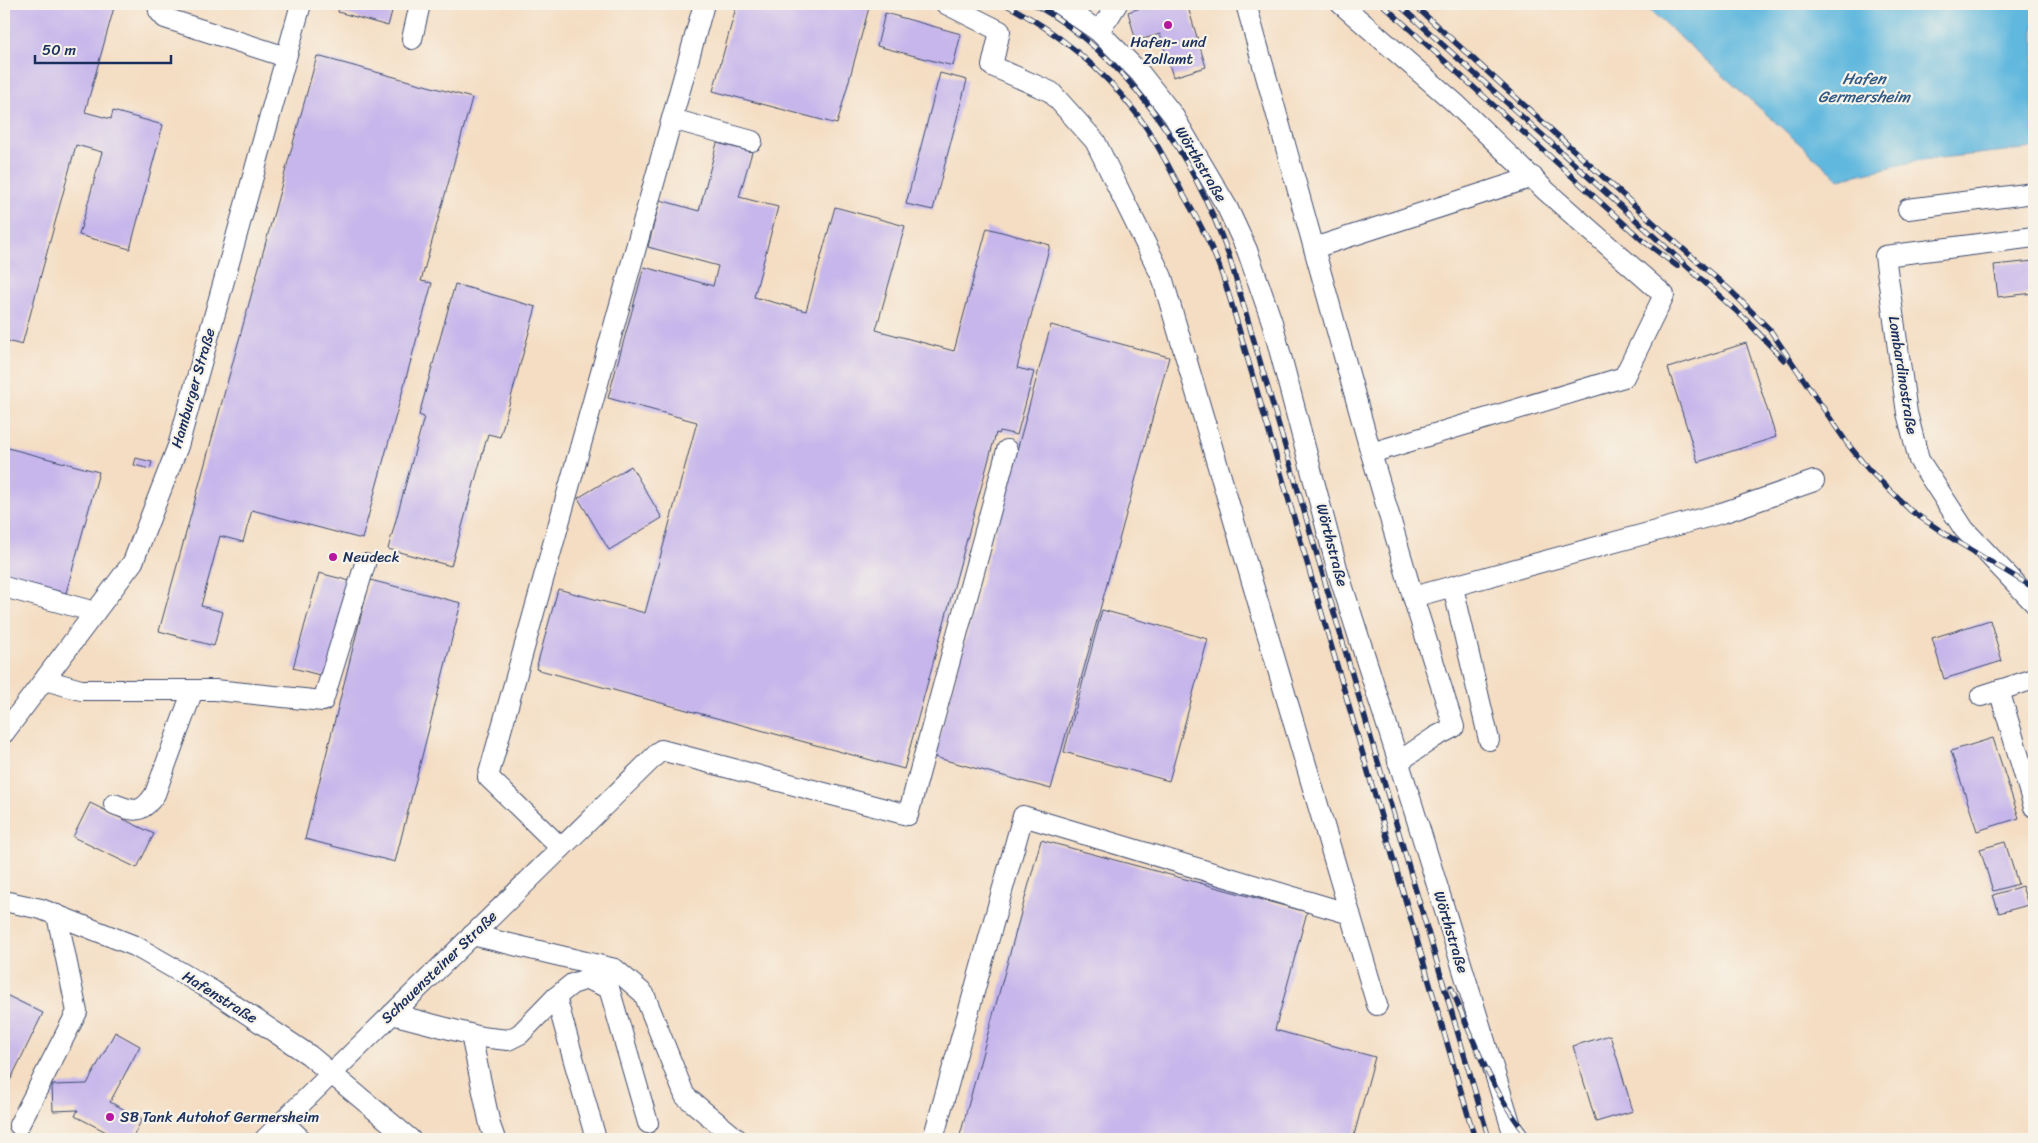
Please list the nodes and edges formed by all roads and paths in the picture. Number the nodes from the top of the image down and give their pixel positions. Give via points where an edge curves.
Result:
1 (158, 4) edge
2 (301, 4) edge
3 (420, 4) edge
4 (704, 4) edge
5 (946, 4) edge
6 (1059, 4) edge
7 (1117, 4) edge
8 (1246, 4) edge
9 (1341, 4) edge
10 (1098, 31) junction
11 (412, 39) dead end
12 (286, 57) junction
13 (672, 119) junction
14 (752, 141) dead end
15 (1533, 177) junction
16 (2034, 193) edge
17 (1908, 209) dead end
18 (2034, 237) edge
19 (1314, 248) junction
20 (1007, 450) dead end
21 (1371, 453) junction
22 (1814, 481) dead end
23 (365, 564) dead end
24 (4, 587) edge
25 (1453, 587) junction
26 (1413, 598) junction
27 (2034, 603) edge
28 (95, 612) junction
29 (2034, 679) edge
30 (44, 680) junction
31 (193, 690) junction
32 (1454, 727) junction
33 (4, 734) edge
34 (1398, 762) junction
35 (114, 804) dead end
36 (2034, 806) edge
37 (554, 854) junction
38 (4, 901) edge
39 (1350, 914) junction
40 (58, 915) junction
41 (472, 935) junction
42 (556, 997) junction
43 (1378, 1005) dead end
44 (392, 1014) junction
45 (471, 1035) junction
46 (332, 1073) junction
47 (283, 1122) junction
48 (648, 1123) dead end
49 (19, 1125) dead end
50 (265, 1139) edge
51 (301, 1139) edge
52 (410, 1139) edge
53 (495, 1139) edge
54 (596, 1139) edge
55 (737, 1139) edge
56 (933, 1139) edge
57 (1515, 1139) edge

1 - 12 street via 165,18
2 - 12 street, Hamburger Straße
3 - 11 street
4 - 13 street
5 - 39 street via 1000,31 992,66 1051,92 1095,141 1162,278
6 - 10 street, Wörthstraße
7 - 10 street
8 - 19 street
9 - 15 street via 1456,103
10 - 34 street, Wörthstraße via 1140,73 1173,115 1227,207 1247,250 1272,322 1338,572
12 - 28 street, Hamburger Straße via 178,446 133,562
13 - 14 street
13 - 37 street via 488,777
15 - 19 street
15 - 21 street via 1664,295 1624,377
16 - 17 street
18 - 27 street, Lombardinostraße via 1885,256 1907,413 1919,460 1964,530
19 - 21 street
20 - 37 street, Schauensteiner Straße via 908,815 661,750
21 - 26 street
22 - 25 street via 1722,513
23 - 31 street via 323,701
24 - 28 street
25 - 26 street
25 - 32 street via 1489,740
26 - 32 street
28 - 30 street, Hamburger Straße
29 - 36 street via 1990,693
30 - 31 street via 80,690
30 - 33 street, Hamburger Straße
31 - 35 street via 149,804 138,810 128,810
32 - 34 street
34 - 57 street, Wörthstraße
37 - 41 street, Schauensteiner Straße
38 - 40 street, Hafenstraße via 41,908
39 - 43 street
39 - 56 street via 1023,816
40 - 46 street, Hafenstraße via 135,946 213,991
40 - 49 street via 77,1012
41 - 44 street, Schauensteiner Straße
41 - 55 street via 616,969 644,994 685,1096
42 - 45 street via 520,1034 508,1040
42 - 48 street via 572,984 587,979 609,988
42 - 54 street
44 - 45 street
44 - 46 street, Schauensteiner Straße
45 - 53 street
46 - 47 street, Schauensteiner Straße
46 - 52 street, Hafenstraße
47 - 50 street, Schauensteiner Straße
47 - 51 street

